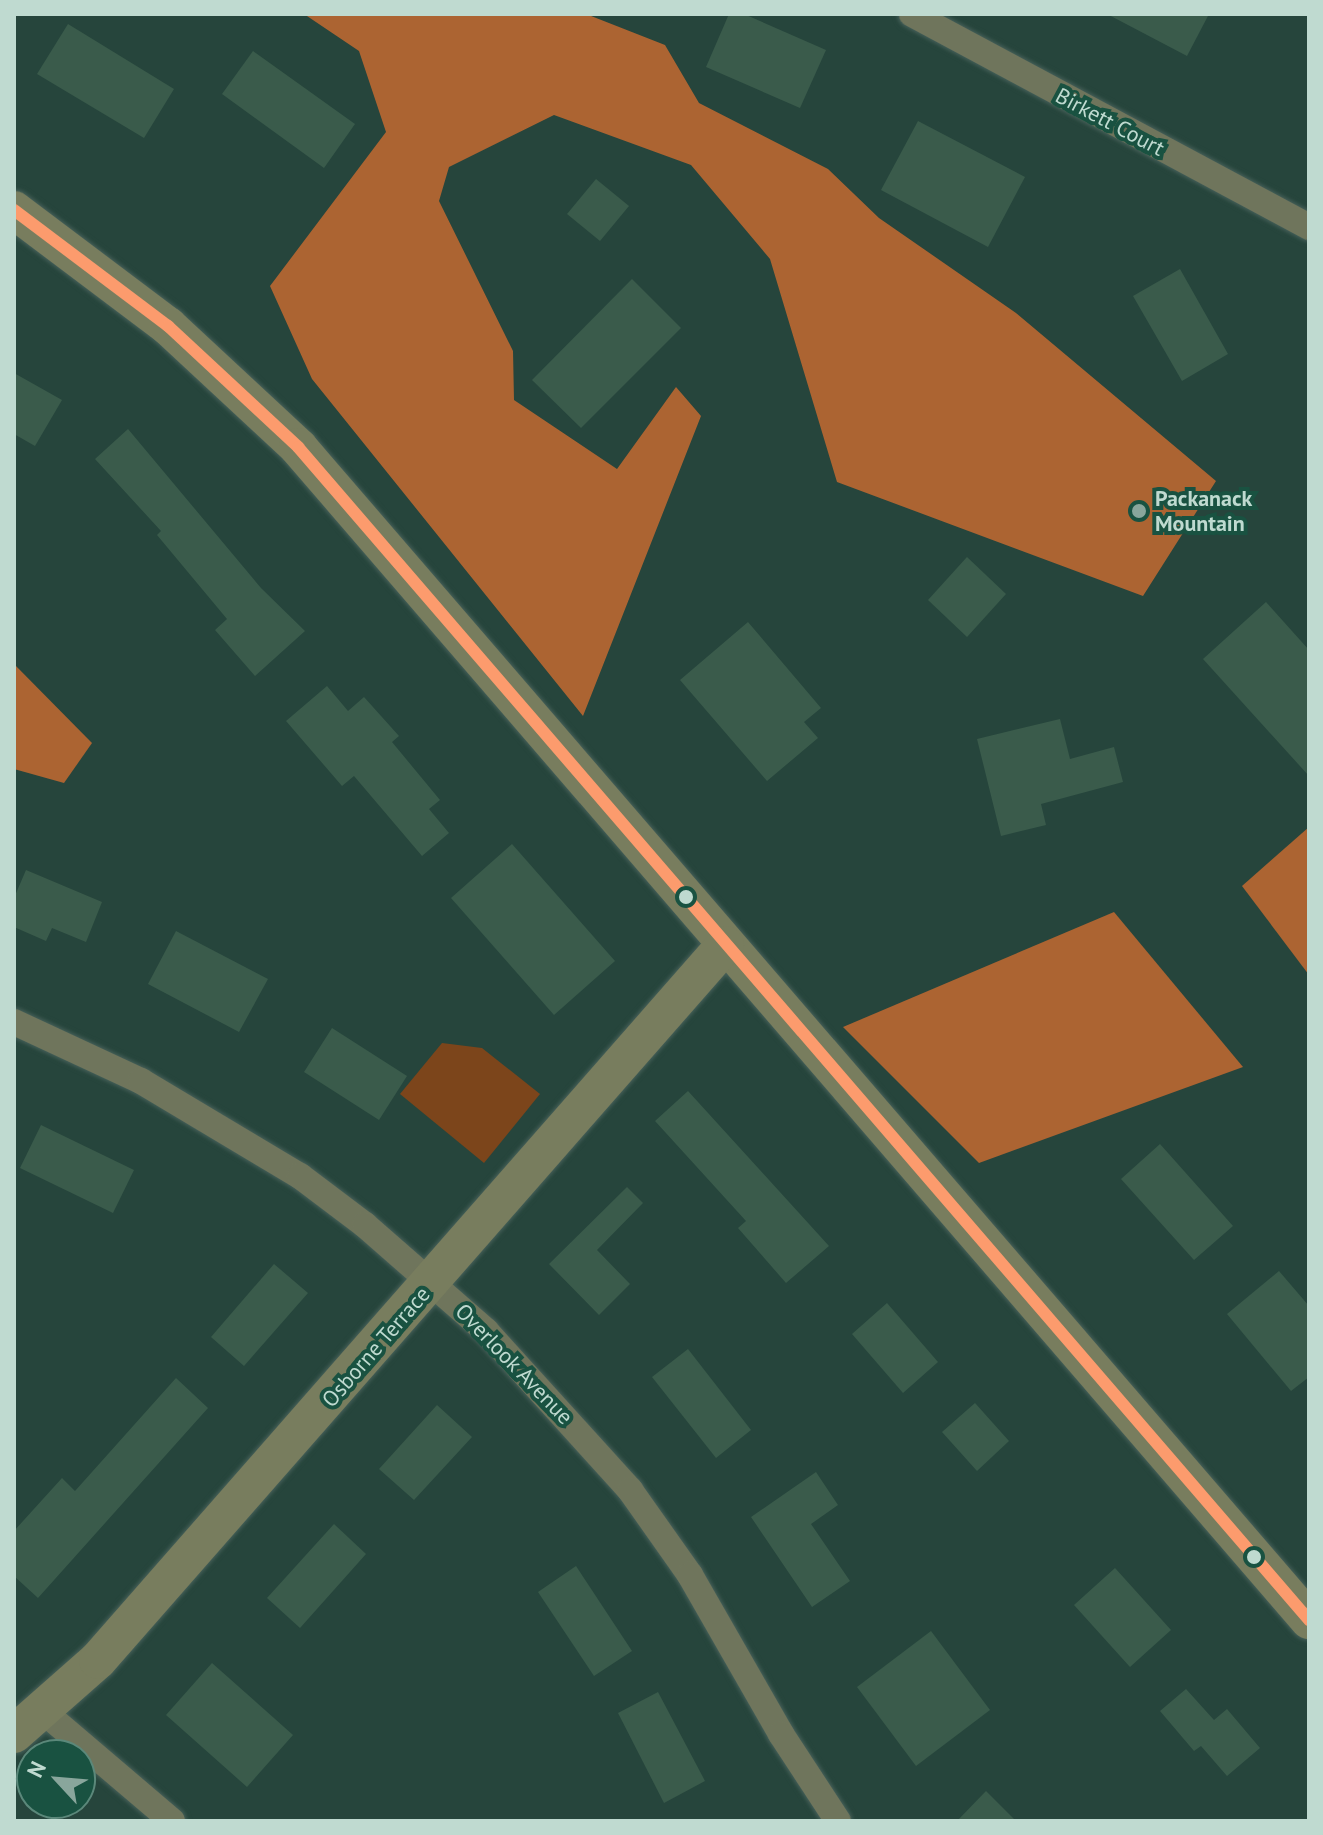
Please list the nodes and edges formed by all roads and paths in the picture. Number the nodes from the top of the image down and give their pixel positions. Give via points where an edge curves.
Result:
1 (912, 14) edge
2 (14, 210) edge
3 (1309, 227) edge
4 (725, 945) junction
5 (14, 1022) edge
6 (433, 1282) junction
7 (1309, 1620) edge
8 (44, 1712) junction
9 (14, 1734) edge
10 (172, 1821) edge
11 (838, 1821) edge

1 - 3 street, Birkett Court
2 - 4 main road via 168,326 298,447
4 - 6 main road, Osborne Terrace
4 - 7 main road
5 - 6 street, Overlook Avenue via 141,1081 243,1140 365,1225
6 - 8 main road, Osborne Terrace via 98,1660
6 - 11 street, Overlook Avenue via 561,1409 630,1490 690,1575
8 - 9 main road, Osborne Terrace
8 - 10 street

